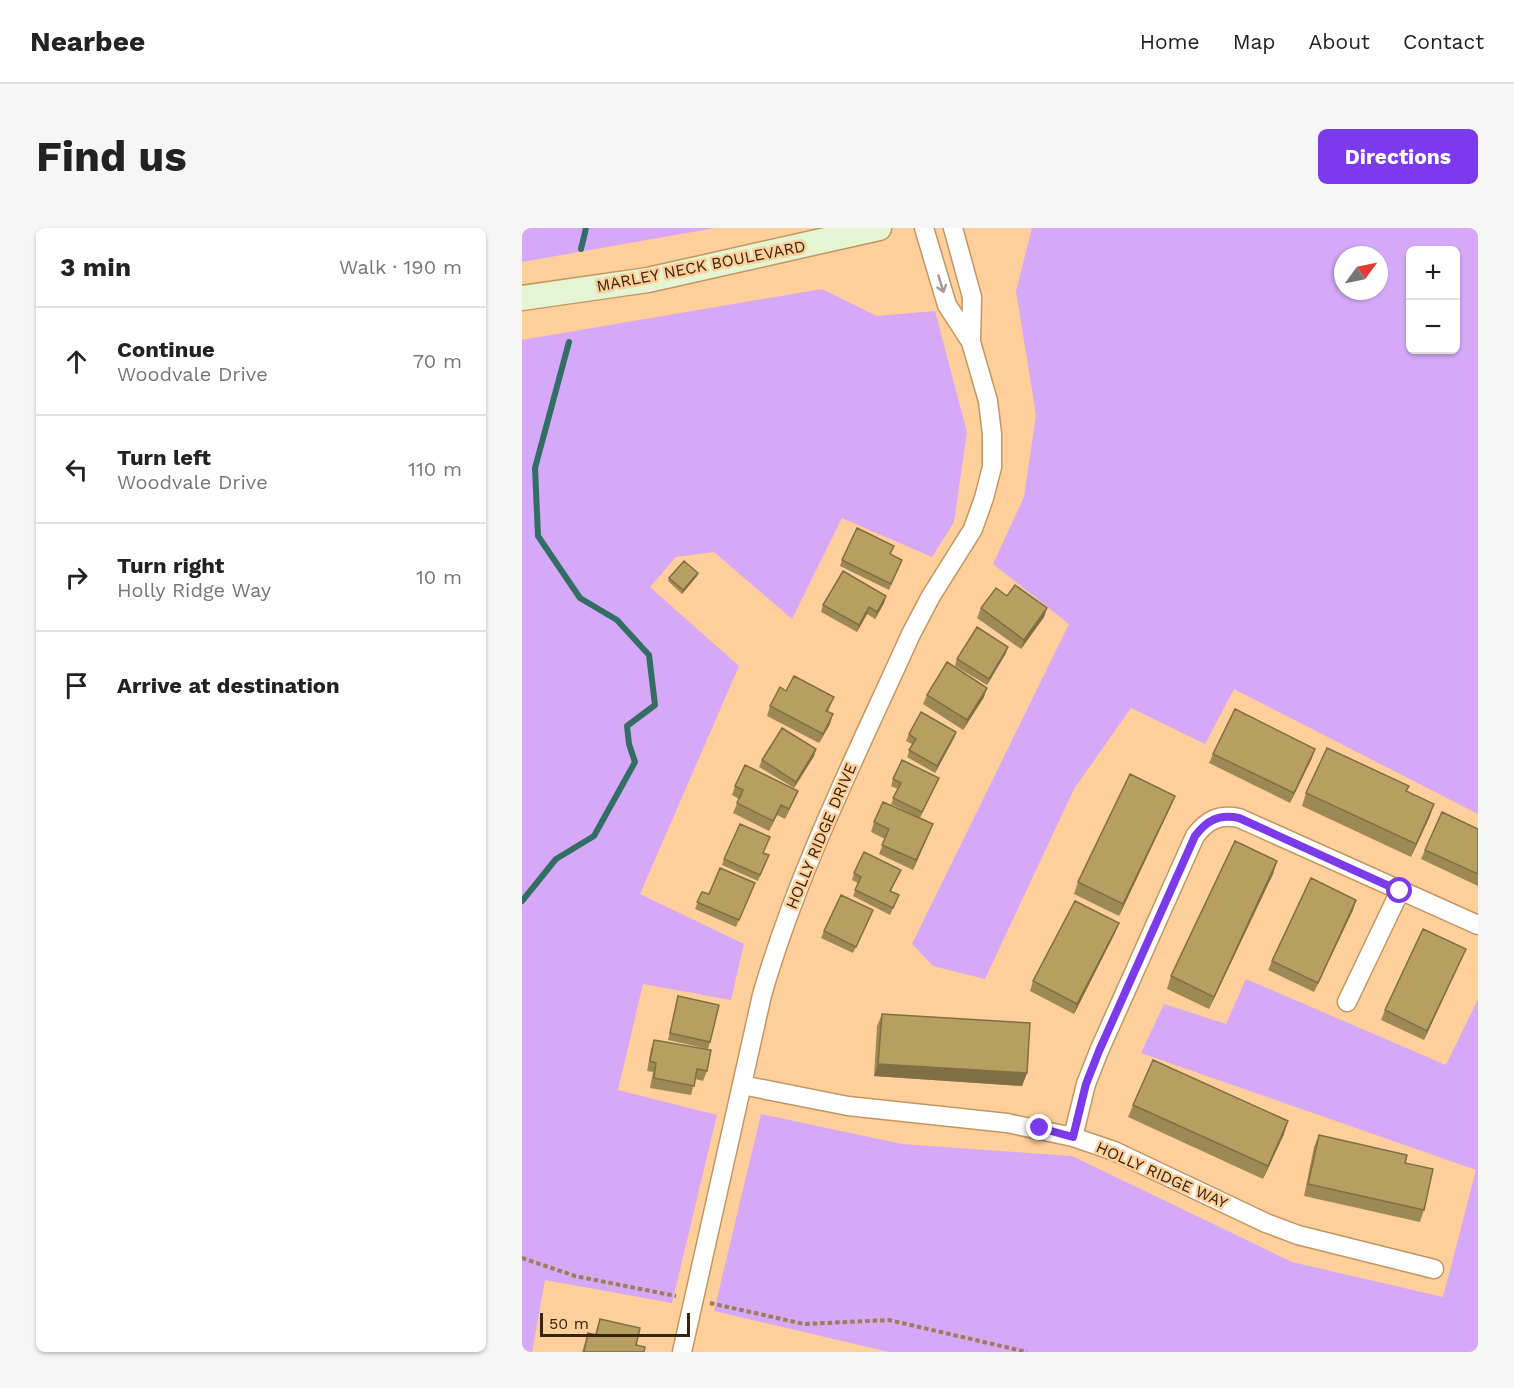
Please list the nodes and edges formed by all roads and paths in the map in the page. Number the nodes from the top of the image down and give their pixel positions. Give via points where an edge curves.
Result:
1 (879, 228) edge
2 (924, 228) edge
3 (953, 228) edge
4 (522, 298) edge
5 (971, 342) junction
6 (1400, 891) junction
7 (1478, 925) edge
8 (1347, 1002) dead end
9 (742, 1085) junction
10 (1073, 1137) junction
11 (522, 1258) edge
12 (1434, 1269) dead end
13 (694, 1300) junction
14 (682, 1352) edge
15 (1027, 1352) edge

1 - 4 main road, MARLEY NECK BOULEVARD via 648,280
2 -> 5 street, HOLLY RIDGE DRIVE via 948,305
3 - 5 street, HOLLY RIDGE DRIVE via 972,297
5 - 9 street, HOLLY RIDGE DRIVE via 988,401 992,434 992,467 984,498 973,529 911,634 797,889 765,984
6 - 7 street
6 - 8 street
6 - 10 street via 1239,818 1226,815 1203,826 1195,836 1099,1051
9 - 10 street, HOLLY RIDGE WAY via 848,1106 1008,1123
9 - 13 street, HOLLY RIDGE DRIVE
10 - 12 street, HOLLY RIDGE WAY via 1114,1151 1298,1235
11 - 13 path via 575,1276
13 - 14 street, HOLLY RIDGE DRIVE
13 - 15 path via 804,1324 890,1320

